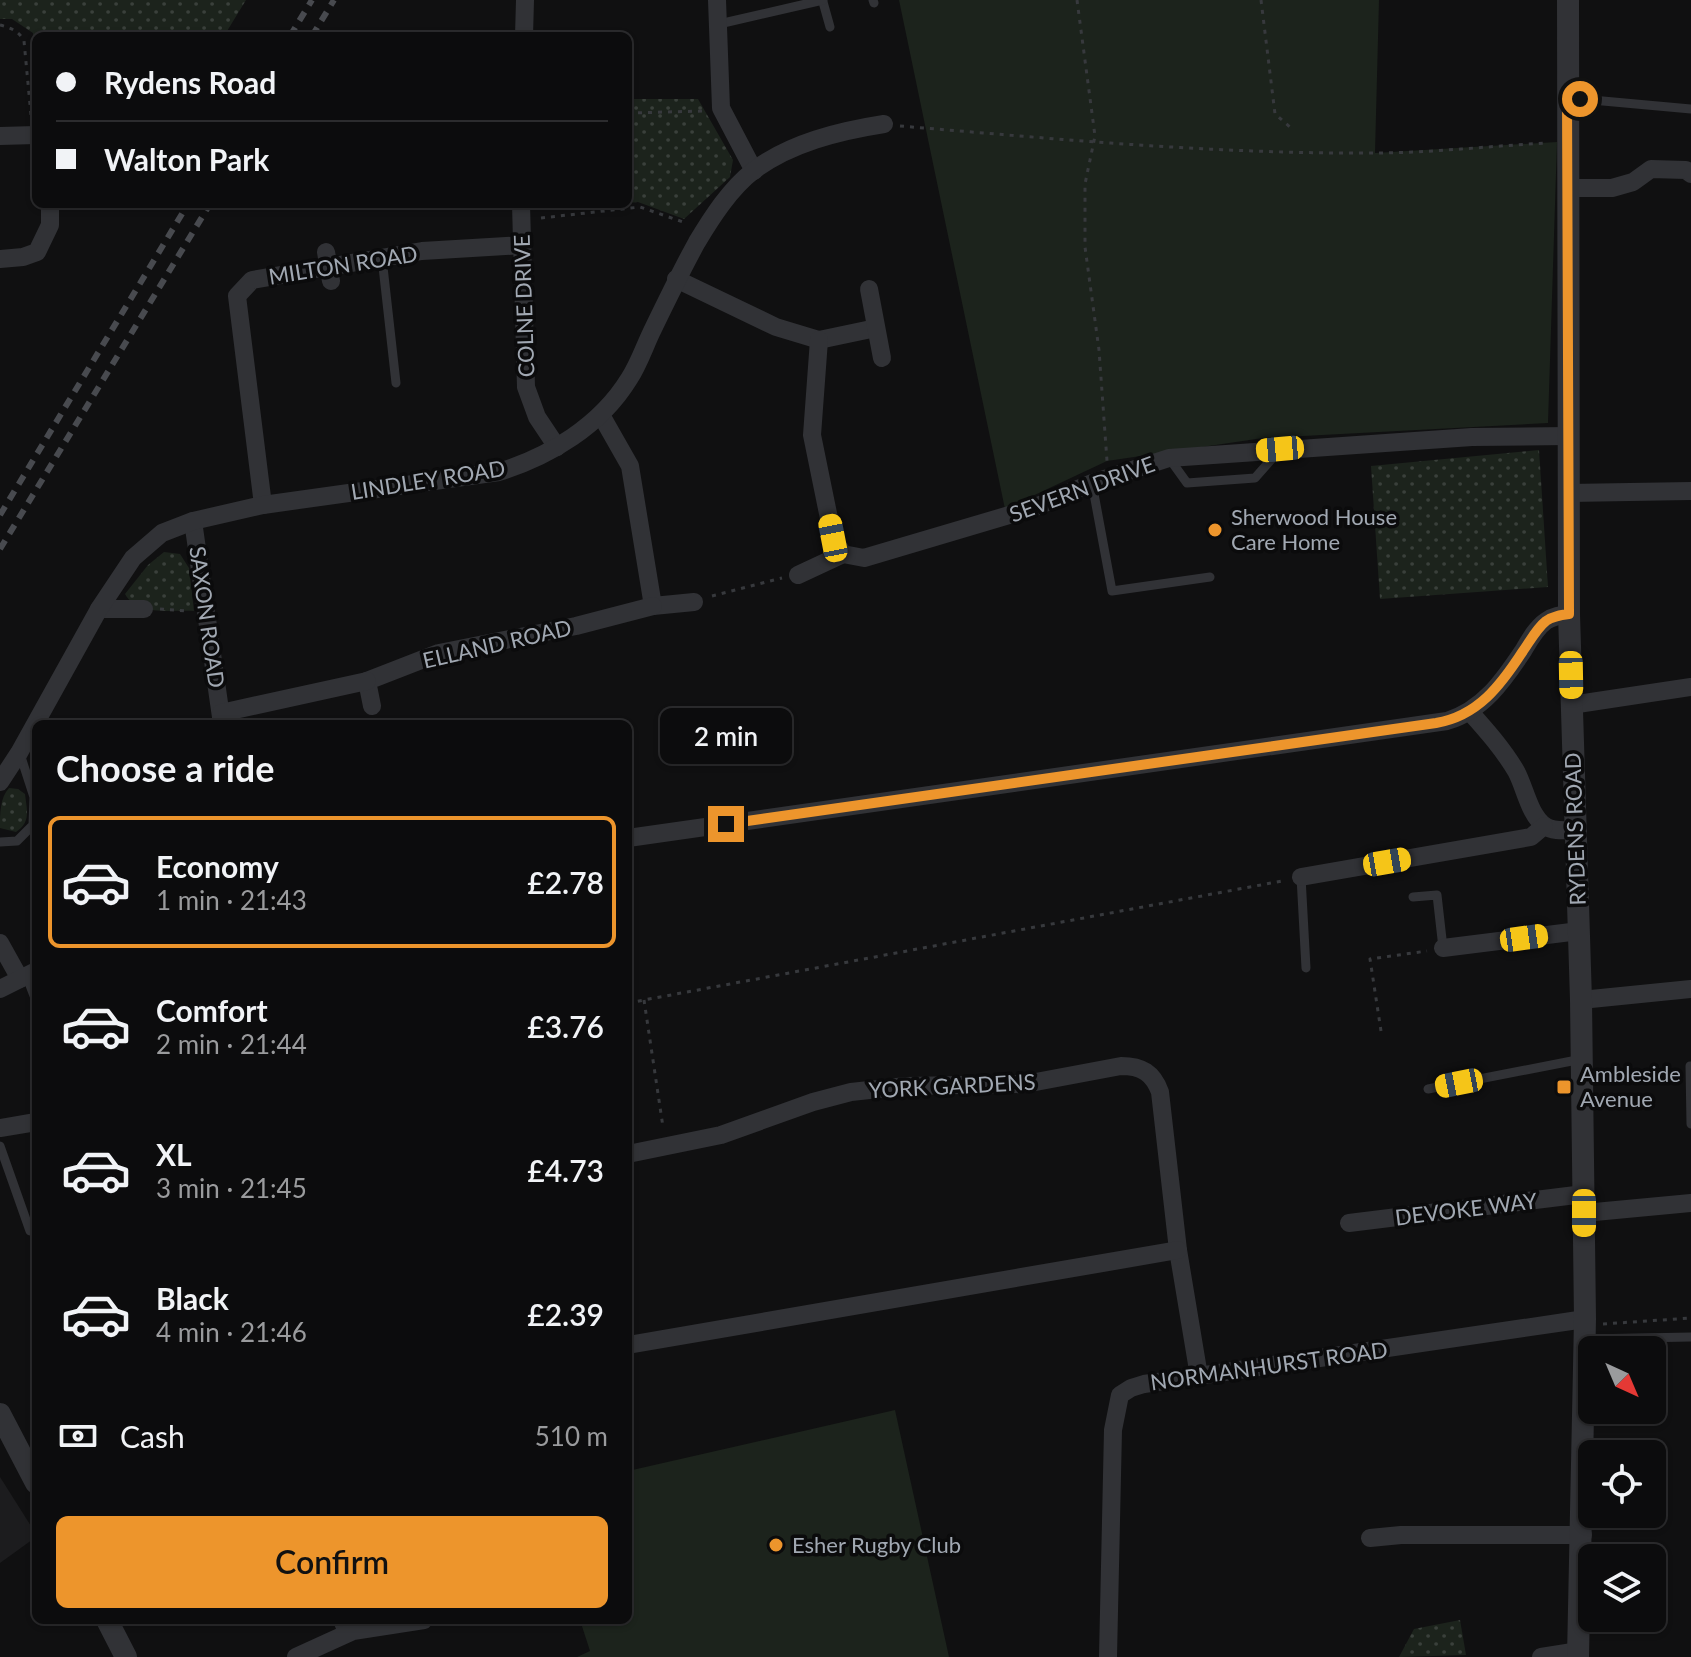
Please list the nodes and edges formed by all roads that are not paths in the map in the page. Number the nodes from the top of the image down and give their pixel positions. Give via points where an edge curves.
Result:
1 (525, 0) edge
2 (717, 0) edge
3 (1568, 0) edge
4 (823, 1) edge
5 (719, 24) junction
6 (830, 27) dead end
7 (524, 32) edge
8 (1567, 98) junction
9 (1691, 109) edge
10 (884, 124) road end
11 (32, 135) edge
12 (0, 136) edge
13 (754, 171) junction
14 (1691, 174) edge
15 (1567, 188) junction
16 (50, 208) edge
17 (522, 212) edge
18 (523, 245) junction
19 (382, 258) junction
20 (0, 259) edge
21 (676, 279) junction
22 (869, 289) dead end
23 (876, 328) junction
24 (819, 340) junction
25 (882, 358) dead end
26 (396, 383) dead end
27 (601, 415) junction
28 (1569, 436) junction
29 (557, 447) junction
30 (1280, 449) junction
31 (1169, 458) junction
32 (1100, 480) junction
33 (1691, 491) edge
34 (1569, 493) junction
35 (263, 505) junction
36 (193, 521) junction
37 (843, 554) junction
38 (798, 575) road end
39 (1210, 577) dead end
40 (694, 602) road end
41 (653, 606) junction
42 (99, 609) junction
43 (144, 609) road end
44 (1569, 614) junction
45 (367, 681) junction
46 (1691, 687) edge
47 (1571, 705) junction
48 (372, 706) dead end
49 (1470, 712) junction
50 (222, 718) edge
51 (37, 720) edge
52 (32, 730) edge
53 (19, 753) junction
54 (0, 782) edge
55 (32, 791) edge
56 (32, 826) edge
57 (1544, 826) junction
58 (1575, 830) junction
59 (632, 837) edge
60 (0, 842) edge
61 (1301, 877) joint
62 (1413, 897) dead end
63 (1579, 931) junction
64 (0, 943) edge
65 (1443, 948) joint
66 (1306, 968) dead end
67 (27, 975) edge
68 (0, 989) edge
69 (1691, 989) edge
70 (1581, 1000) junction
71 (1582, 1059) junction
72 (1690, 1066) edge
73 (1428, 1089) dead end
74 (32, 1123) edge
75 (1691, 1124) edge
76 (0, 1128) edge
77 (0, 1146) edge
78 (632, 1153) edge
79 (1691, 1203) edge
80 (1584, 1204) junction
81 (1349, 1223) dead end
82 (30, 1231) dead end
83 (1178, 1250) junction
84 (1585, 1329) junction
85 (1691, 1337) edge
86 (632, 1344) edge
87 (1199, 1376) junction
88 (2, 1422) edge
89 (32, 1476) edge
90 (1583, 1535) junction
91 (1370, 1538) dead end
92 (109, 1624) edge
93 (398, 1624) edge
94 (341, 1628) edge
95 (1578, 1654) edge
96 (126, 1657) edge
97 (296, 1657) edge
98 (1108, 1657) edge
99 (1541, 1657) edge

1 - 7 street
2 - 5 street
3 - 8 street, RYDENS ROAD
4 - 5 lane
4 - 6 lane
5 - 13 street via 721,108
8 - 9 lane
8 - 15 street, RYDENS ROAD
10 - 13 street, LINDLEY ROAD via 841,131
11 - 12 street
13 - 21 street, LINDLEY ROAD via 727,198
14 - 15 street via 1651,169 1612,188
15 - 28 street, RYDENS ROAD
16 - 20 street via 50,225 37,252
17 - 18 street, COLNE DRIVE
18 - 19 street, MILTON ROAD
18 - 29 street, COLNE DRIVE via 526,387
19 - 26 lane
19 - 35 street, MILTON ROAD via 252,280 237,296
21 - 24 street via 776,327
21 - 27 street, LINDLEY ROAD via 630,378
22 - 23 street
23 - 24 street
23 - 25 street
24 - 37 street via 812,435 833,538
27 - 29 street, LINDLEY ROAD
27 - 41 street via 630,466
28 - 30 street, SEVERN DRIVE
28 - 34 street, RYDENS ROAD
29 - 35 street, LINDLEY ROAD via 499,472
30 - 31 street, SEVERN DRIVE
30 - 31 lane via 1255,478 1187,483
31 - 32 street, SEVERN DRIVE
32 - 37 street, SEVERN DRIVE via 967,529 864,558
32 - 39 lane via 1112,591
33 - 34 street
34 - 44 street, RYDENS ROAD
35 - 36 street, LINDLEY ROAD
36 - 42 street, LINDLEY ROAD via 162,533 133,558
36 - 50 street, SAXON ROAD
37 - 38 street, SEVERN DRIVE
40 - 41 street, ELLAND ROAD
41 - 45 street, ELLAND ROAD via 439,653
42 - 43 street
42 - 51 street, LINDLEY ROAD
44 - 47 street, RYDENS ROAD
44 - 49 street via 1545,621 1506,677
45 - 48 street
45 - 50 street, SAXON ROAD
46 - 47 street
47 - 58 street, RYDENS ROAD
49 - 57 street via 1494,737
49 - 59 street via 1436,723
52 - 53 street, LINDLEY ROAD
53 - 54 street, LINDLEY ROAD
53 - 55 lane
56 - 60 lane via 17,841
57 - 58 street
57 - 61 street via 1531,837
58 - 63 street, RYDENS ROAD
61 - 66 lane
62 - 65 lane via 1437,895
63 - 65 street
63 - 70 street, RYDENS ROAD
64 - 67 street
67 - 68 street
69 - 70 street
70 - 71 street, RYDENS ROAD
71 - 73 lane
71 - 80 street, RYDENS ROAD
72 - 75 lane
74 - 76 street
77 - 82 lane
78 - 83 street, YORK GARDENS via 721,1135 851,1092 1025,1084 1135,1066 1147,1071 1160,1092
79 - 80 street, DEVOKE WAY
80 - 81 street, DEVOKE WAY
80 - 84 street, RYDENS ROAD
83 - 86 street
83 - 87 street, YORK GARDENS
84 - 85 lane
84 - 87 street, NORMANHURST ROAD
84 - 90 street, RYDENS ROAD
87 - 98 street, NORMANHURST ROAD via 1131,1388 1120,1395 1116,1407
88 - 89 street
90 - 91 street
90 - 95 street, RYDENS ROAD
92 - 96 street
93 - 94 street
94 - 97 street
95 - 99 street

